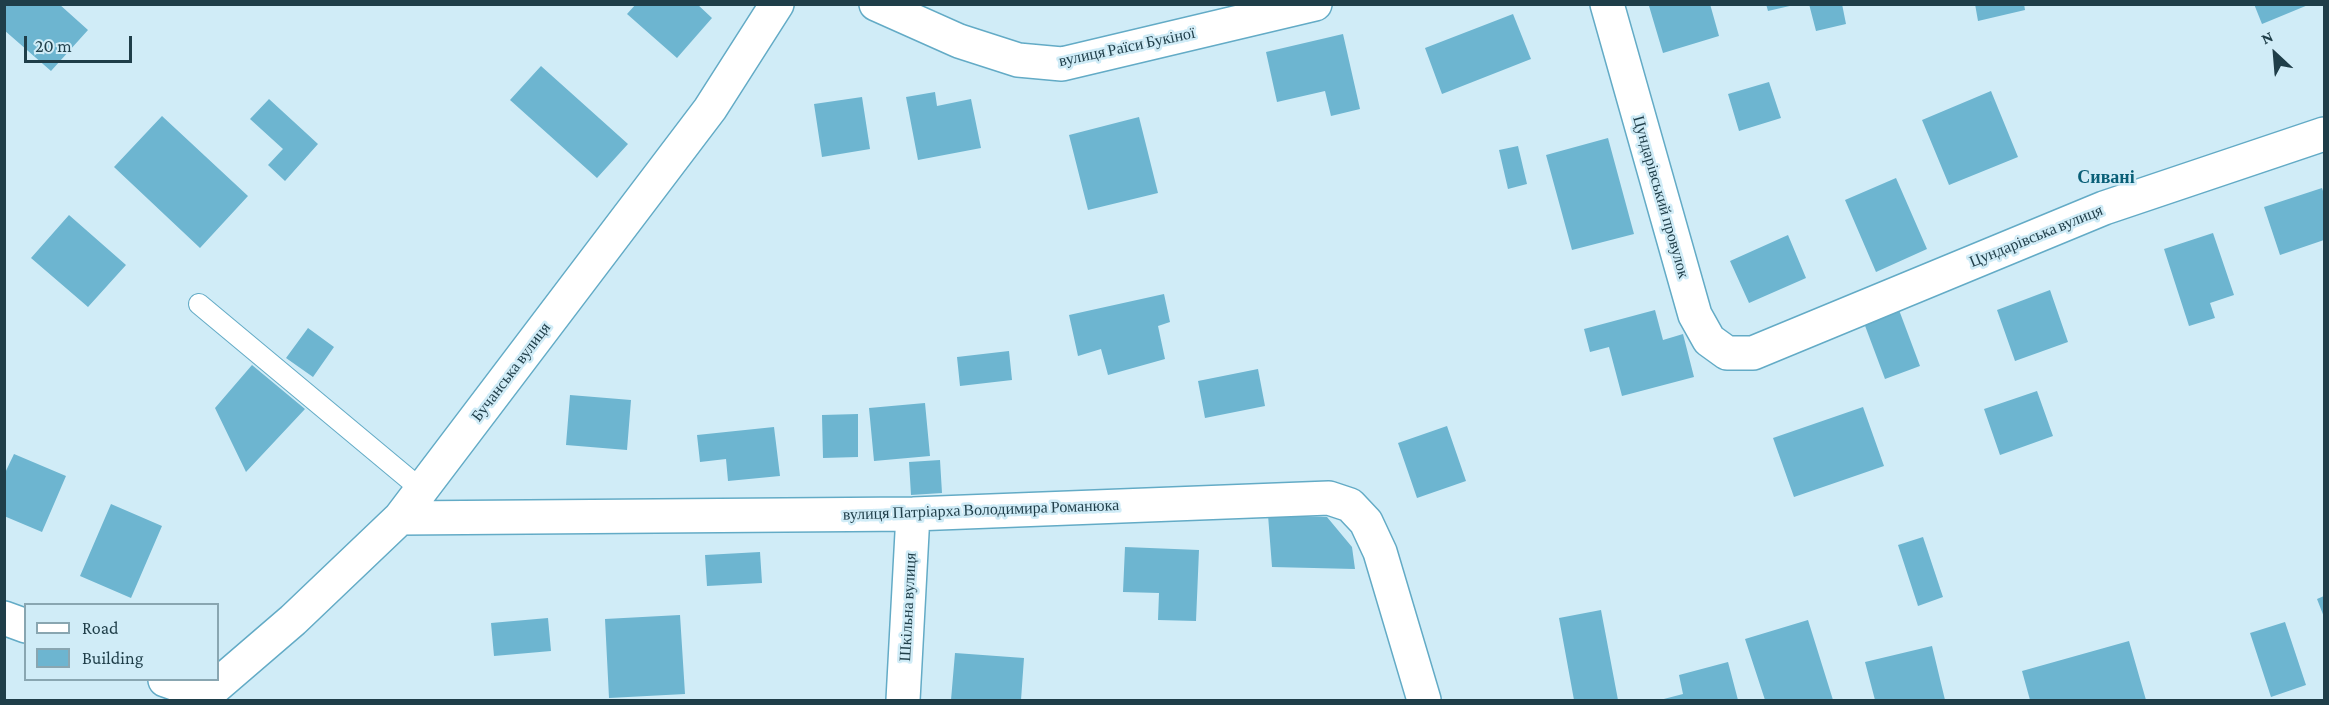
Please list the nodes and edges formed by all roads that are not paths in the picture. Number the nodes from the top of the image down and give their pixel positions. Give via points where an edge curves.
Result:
1 (777, 4) edge
2 (876, 4) edge
3 (1314, 4) edge
4 (1607, 4) edge
5 (2325, 134) edge
6 (199, 304) dead end
7 (1753, 353) joint
8 (422, 490) junction
9 (913, 513) junction
10 (400, 518) junction
11 (4, 618) edge
12 (24, 625) edge
13 (167, 681) edge
14 (202, 698) edge
15 (903, 700) edge
16 (1424, 700) edge

1 - 8 street, Бучанська вулиця via 710,109
2 - 3 street, вулиця Раїси Букіної via 959,41 1018,60 1062,64
4 - 7 street, Цундарівський провулок via 1695,315 1709,340 1727,353
5 - 7 street, Цундарівська вулиця via 2104,208
6 - 8 lane
8 - 10 street, Бучанська вулиця
9 - 10 street, вулиця Патріарха Володимира Романюка
9 - 15 street, Шкільна вулиця
9 - 16 street, вулиця Патріарха Володимира Романюка via 1329,498 1350,506 1366,522 1380,552
10 - 14 street, Бучанська вулиця via 293,620
11 - 12 street
13 - 14 street

